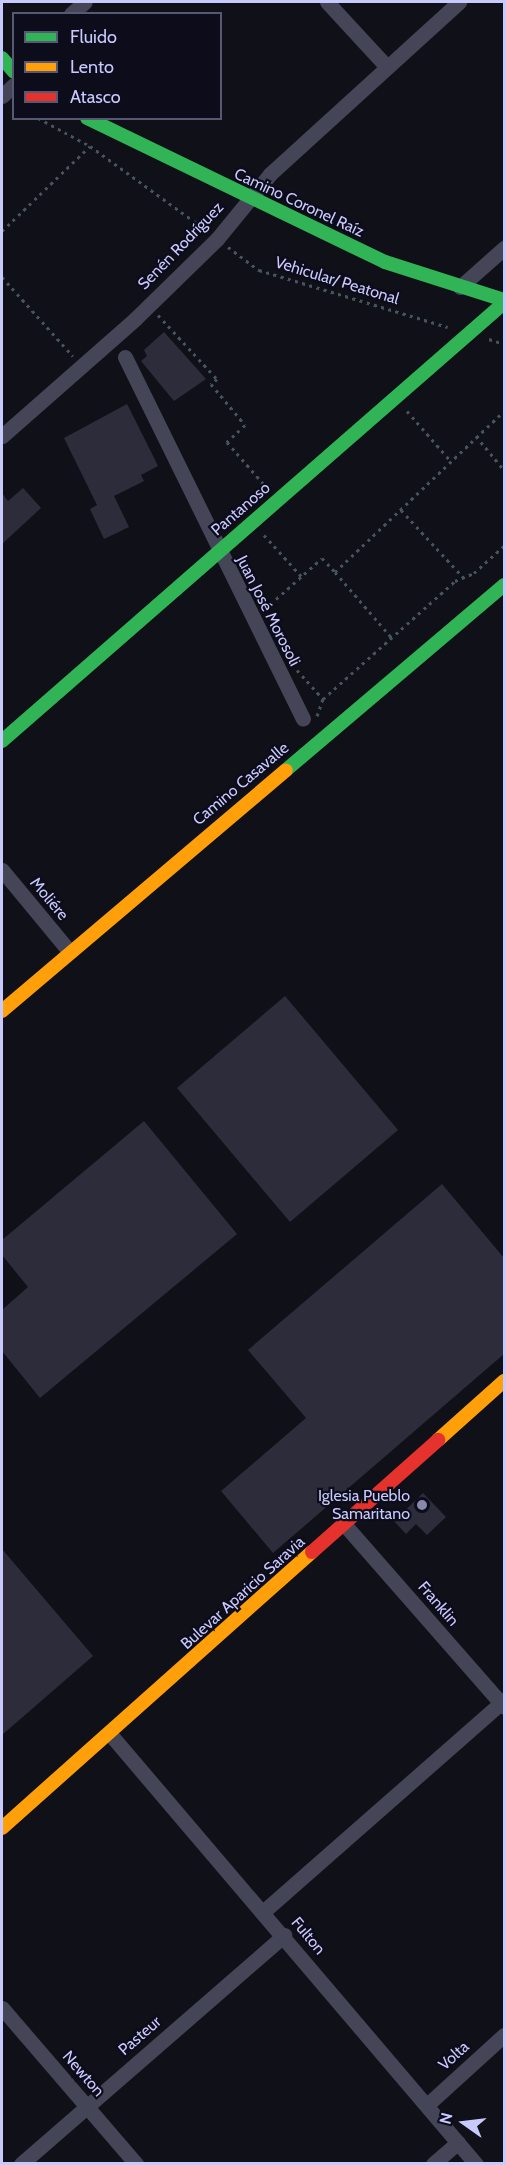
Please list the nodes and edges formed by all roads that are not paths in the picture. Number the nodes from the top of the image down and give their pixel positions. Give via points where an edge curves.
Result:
1 (85, 2) edge
2 (327, 2) edge
3 (459, 2) edge
4 (73, 12) edge
5 (386, 66) junction
6 (91, 120) edge
7 (250, 197) junction
8 (504, 248) edge
9 (460, 287) junction
10 (504, 301) edge
11 (125, 357) dead end
12 (2, 436) edge
13 (219, 552) junction
14 (504, 585) edge
15 (308, 724) road end
16 (2, 741) edge
17 (2, 870) edge
18 (69, 951) junction
19 (2, 1011) edge
20 (504, 1381) edge
21 (344, 1524) junction
22 (503, 1703) edge
23 (110, 1734) junction
24 (2, 1828) edge
25 (264, 1911) junction
26 (284, 1935) junction
27 (2, 2008) edge
28 (504, 2035) edge
29 (427, 2105) junction
30 (87, 2106) junction
31 (458, 2142) junction
32 (21, 2163) edge
33 (136, 2163) edge
34 (432, 2163) edge
35 (476, 2163) edge

1 - 4 street
2 - 5 street
3 - 5 street, Senén Rodríguez
5 - 7 street, Senén Rodríguez
6 - 7 street, Camino Coronel Raíz
7 - 9 street, Camino Coronel Raíz via 385,262
7 - 12 street, Senén Rodríguez via 217,239 149,305
8 - 9 street
9 - 10 street, Camino Coronel Raíz
10 - 13 street, Pantanoso
11 - 13 street, Juan José Morosoli
13 - 15 street, Juan José Morosoli
13 - 16 street, Pantanoso
14 - 18 street, Camino Casavalle
17 - 18 street, Moliére
18 - 19 street, Camino Casavalle
20 - 21 street, Bulevar Aparicio Saravia
21 - 22 street, Franklin
21 - 23 street, Bulevar Aparicio Saravia
22 - 25 street
23 - 24 street, Bulevar Aparicio Saravia
23 - 25 street, Fulton
25 - 26 street, Fulton
26 - 29 street, Fulton
26 - 30 street, Pasteur
27 - 30 street, Newton
28 - 29 street, Volta
29 - 31 street, Fulton
30 - 32 street, Pasteur
30 - 33 street, Newton
31 - 34 street
31 - 35 street, Fulton

